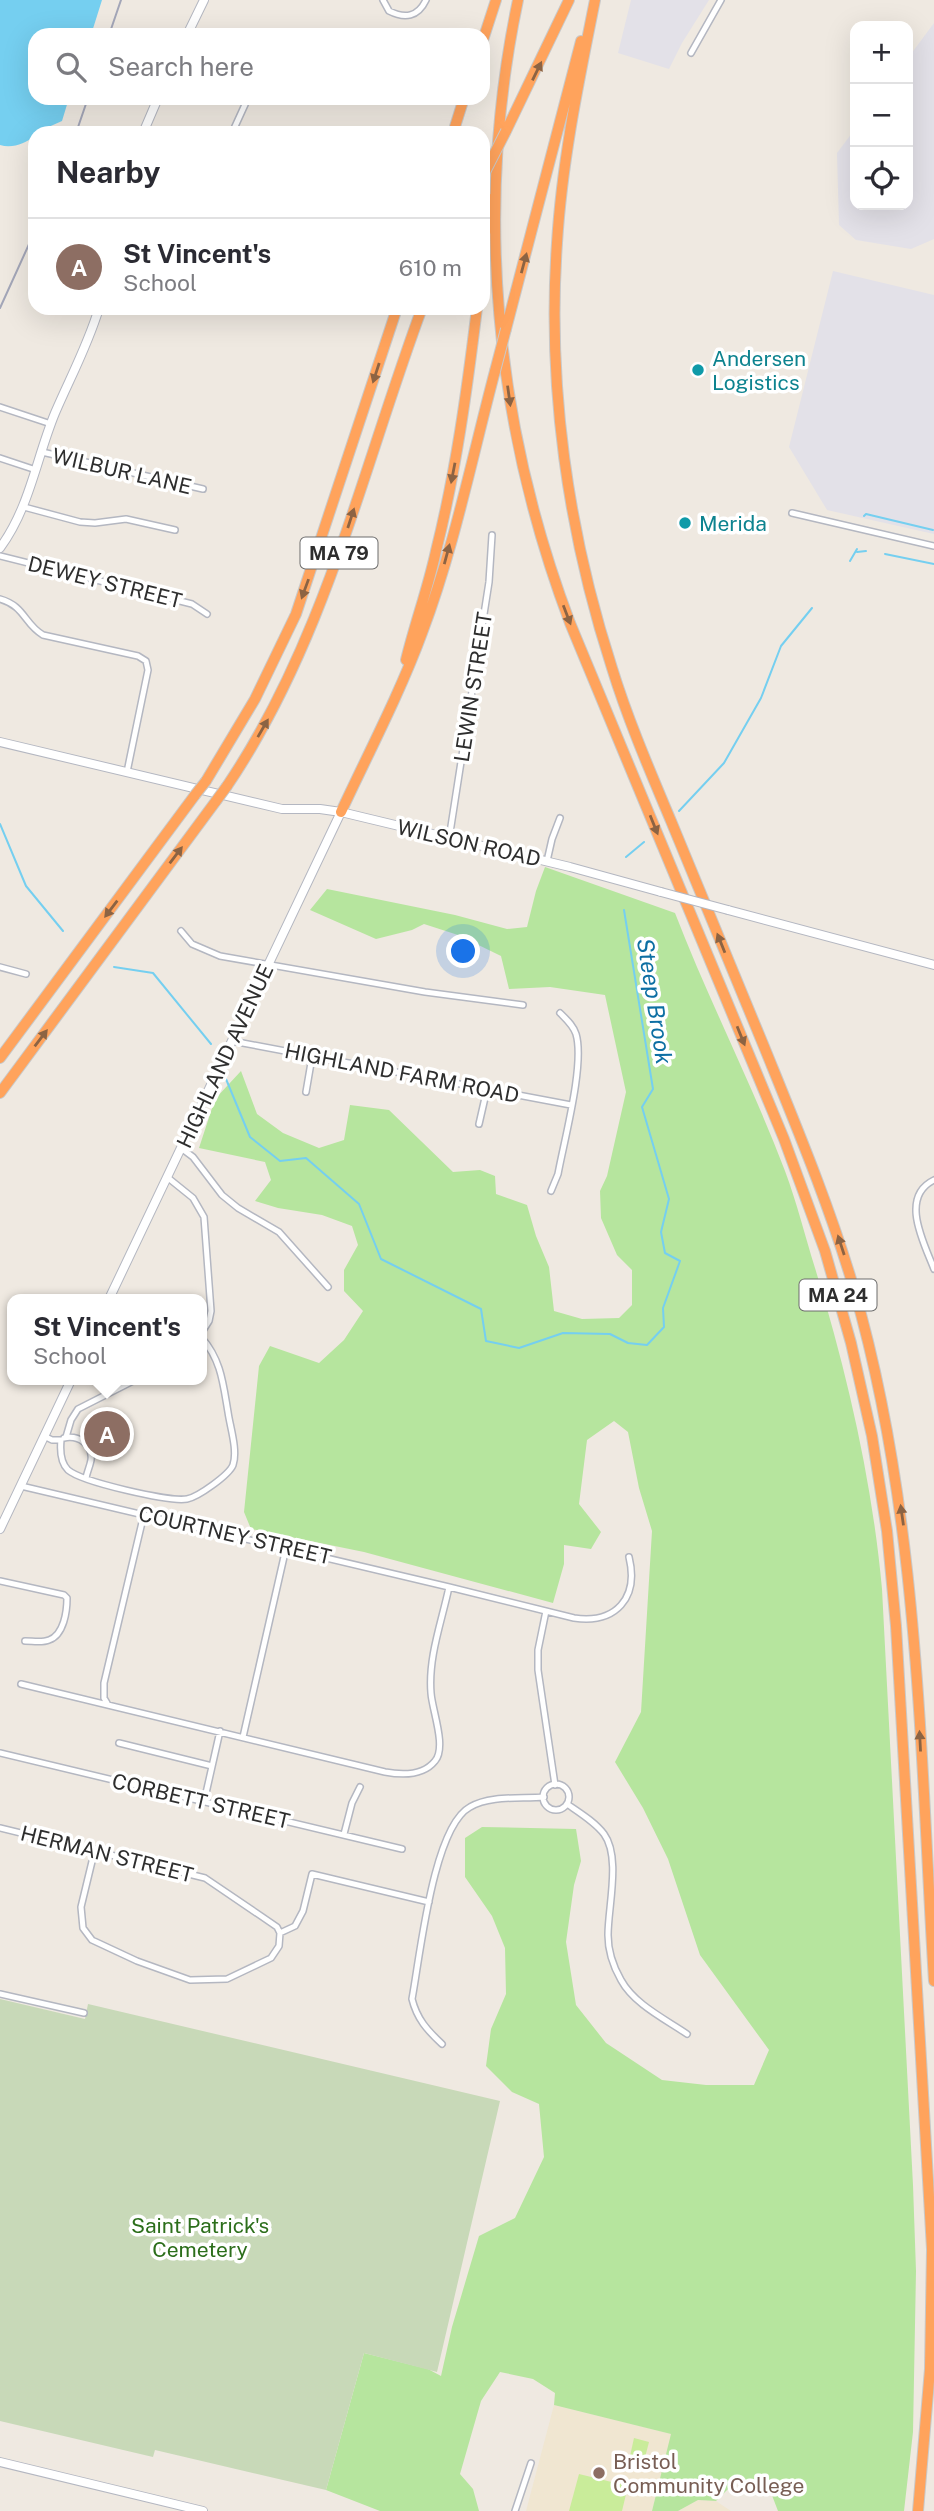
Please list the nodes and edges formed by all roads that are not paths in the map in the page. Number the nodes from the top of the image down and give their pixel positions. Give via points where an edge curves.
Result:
1 (204, 0) edge
2 (383, 0) edge
3 (426, 0) edge
4 (496, 0) edge
5 (518, 0) edge
6 (569, 0) edge
7 (594, 0) edge
8 (721, 0) edge
9 (190, 28) edge
10 (487, 28) edge
11 (691, 53) dead end
12 (155, 105) edge
13 (245, 105) edge
14 (462, 105) edge
15 (147, 126) edge
16 (235, 126) edge
17 (455, 126) edge
18 (502, 132) junction
19 (490, 159) edge
20 (490, 208) edge
21 (97, 315) edge
22 (395, 315) edge
23 (420, 315) edge
24 (476, 315) edge
25 (0, 407) edge
26 (51, 424) junction
27 (42, 452) junction
28 (0, 458) edge
29 (36, 470) junction
30 (203, 489) dead end
31 (23, 507) junction
32 (792, 513) dead end
33 (0, 530) edge
34 (175, 530) dead end
35 (10, 533) junction
36 (492, 535) dead end
37 (934, 546) edge
38 (0, 548) edge
39 (0, 556) edge
40 (0, 599) edge
41 (207, 614) dead end
42 (398, 687) junction
43 (0, 742) edge
44 (127, 772) junction
45 (341, 813) junction
46 (561, 818) dead end
47 (449, 839) junction
48 (547, 862) junction
49 (181, 931) dead end
50 (269, 964) junction
51 (934, 965) edge
52 (0, 967) edge
53 (26, 974) dead end
54 (523, 1005) dead end
55 (560, 1013) dead end
56 (232, 1041) junction
57 (312, 1057) junction
58 (0, 1058) edge
59 (487, 1089) junction
60 (306, 1092) dead end
61 (0, 1093) edge
62 (571, 1105) junction
63 (479, 1124) dead end
64 (181, 1148) junction
65 (167, 1177) junction
66 (934, 1180) edge
67 (551, 1191) dead end
68 (934, 1269) edge
69 (328, 1287) dead end
70 (111, 1294) edge
71 (207, 1324) edge
72 (207, 1345) edge
73 (69, 1385) edge
74 (125, 1385) edge
75 (44, 1436) junction
76 (64, 1438) junction
77 (86, 1478) junction
78 (21, 1486) junction
79 (144, 1514) junction
80 (0, 1529) edge
81 (286, 1548) junction
82 (629, 1557) dead end
83 (0, 1581) edge
84 (449, 1587) junction
85 (546, 1611) junction
86 (25, 1641) dead end
87 (21, 1684) dead end
88 (107, 1703) junction
89 (220, 1731) junction
90 (243, 1737) junction
91 (119, 1743) dead end
92 (0, 1753) edge
93 (212, 1766) junction
94 (555, 1785) junction
95 (360, 1787) dead end
96 (544, 1797) junction
97 (204, 1802) junction
98 (567, 1804) junction
99 (0, 1828) edge
100 (344, 1834) junction
101 (95, 1849) junction
102 (402, 1849) dead end
103 (429, 1902) junction
104 (280, 1933) junction
105 (934, 1981) edge
106 (0, 1994) edge
107 (84, 2013) dead end
108 (687, 2034) dead end
109 (442, 2044) dead end
110 (0, 2462) edge
111 (531, 2463) dead end
112 (203, 2511) edge
113 (516, 2511) edge
114 (918, 2511) edge

1 - 9 main road
2 - 3 street via 389,10 405,16 418,12
4 - 10 highway
5 - 18 highway, MA 24 via 506,61
18 -> 6 highway
42 -> 7 highway, bridge via 437,589
105 -> 7 highway, MA 24 via 909,1570 872,1358 816,1175 618,688 591,596 571,503 557,384 555,265 564,171
8 - 11 street
12 - 15 main road
13 - 16 street
14 - 17 highway
18 - 19 highway, bridge
18 - 20 highway
18 -> 114 highway, MA 24 via 494,229 500,322 511,414 539,532 575,634 809,1206 845,1320 876,1459 897,1638 931,2225 930,2369
21 - 26 main road
22 -> 58 highway, MA 79, bridge via 296,614 255,699 206,780
61 -> 23 highway, MA 79, bridge via 227,786 282,693 316,618
24 -> 42 highway via 446,507
25 - 26 street
26 - 27 main road
27 - 29 main road
27 - 30 street, WILBUR LANE
28 - 29 street
29 - 31 main road
31 - 34 street via 80,522 125,519
31 - 35 main road
32 - 37 street
33 - 35 street
35 - 38 main road
36 - 47 street, LEWIN STREET via 489,582
39 - 41 street, DEWEY STREET via 192,604
40 - 44 street via 16,605 43,635 146,661
42 - 45 highway
43 - 44 main road, WILSON ROAD
44 - 45 main road, WILSON ROAD via 282,809
45 - 47 main road, WILSON ROAD
45 - 50 main road, HIGHLAND AVENUE
46 - 48 street
47 - 48 main road, WILSON ROAD
48 - 51 main road, WILSON ROAD, bridge
49 - 50 street via 192,944 216,955
50 - 54 street
50 - 56 main road, HIGHLAND AVENUE
52 - 53 street
55 - 62 street via 571,1023 578,1044
56 - 57 street, HIGHLAND FARM ROAD
56 - 64 main road, HIGHLAND AVENUE
57 - 59 street, HIGHLAND FARM ROAD
57 - 60 street
59 - 62 street, HIGHLAND FARM ROAD
59 - 63 street
62 - 67 street
64 - 65 main road, HIGHLAND AVENUE
64 - 69 street via 227,1199 286,1239
65 - 70 main road, HIGHLAND AVENUE
65 - 71 street via 193,1198 205,1220 211,1313
66 - 68 street via 922,1190 915,1207
72 - 77 street via 223,1376 233,1446 231,1468 202,1493 183,1500
73 - 75 main road
74 - 76 street via 78,1409
75 - 76 street
75 - 78 main road
76 - 77 street via 61,1452 65,1465
76 - 77 street via 81,1440 89,1449
78 - 79 street, COURTNEY STREET
78 - 80 main road
79 - 81 street, COURTNEY STREET
79 - 88 street via 104,1683
81 - 84 street, COURTNEY STREET
81 - 90 street
82 - 85 street, COURTNEY STREET via 632,1584 613,1612 587,1620
83 - 86 street via 66,1596 65,1616 55,1637
84 - 85 street, COURTNEY STREET
84 - 90 street via 431,1678 439,1746 432,1764 414,1773 395,1774
85 - 94 street via 538,1671
87 - 88 street
88 - 89 street
89 - 90 street
89 - 93 street
91 - 93 street
92 - 97 street, CORBETT STREET
93 - 97 street
94 - 96 street
94 - 98 street via 567,1790
95 - 100 street
96 - 98 street via 553,1809
96 - 103 street via 480,1802 462,1813 439,1857
97 - 100 street, CORBETT STREET
98 - 108 street via 600,1829 611,1849 608,1937 611,1961 622,1983 642,2004
99 - 101 street, HERMAN STREET
100 - 102 street, CORBETT STREET
101 - 104 street, HERMAN STREET via 205,1878
101 - 104 street via 81,1907 83,1927 92,1940 137,1961 190,1980 227,1979 271,1958
103 - 104 street via 312,1874 295,1926
103 - 109 street via 412,1999 416,2014
106 - 107 street
110 - 112 main road
111 - 113 street

